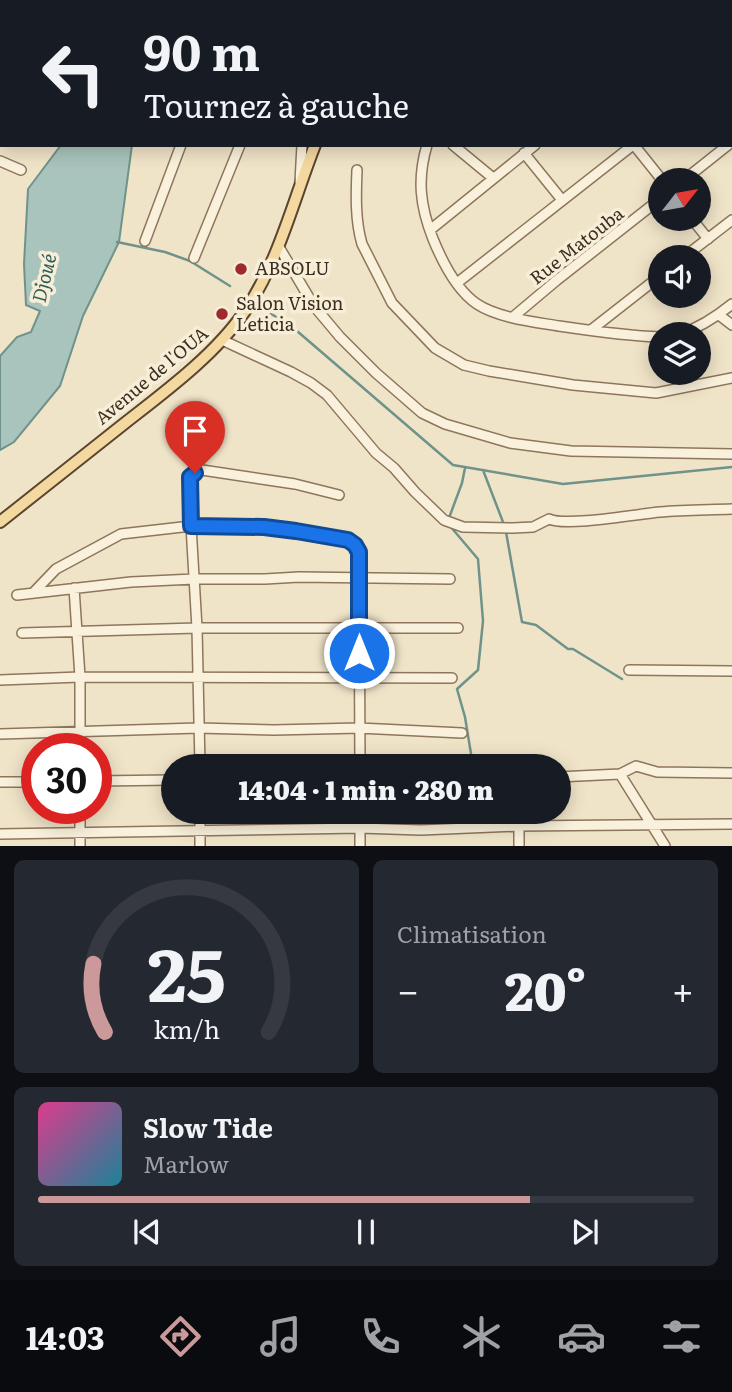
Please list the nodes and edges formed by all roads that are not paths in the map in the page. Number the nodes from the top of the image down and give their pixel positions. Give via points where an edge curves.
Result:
1 (180, 147) edge
2 (239, 147) edge
3 (302, 147) edge
4 (314, 147) edge
5 (427, 147) edge
6 (455, 147) edge
7 (532, 147) edge
8 (631, 147) edge
9 (636, 147) edge
10 (726, 147) edge
11 (524, 153) junction
12 (0, 161) edge
13 (652, 168) edge
14 (699, 168) edge
15 (21, 170) dead end
16 (357, 170) dead end
17 (493, 178) junction
18 (300, 185) junction
19 (562, 200) junction
20 (648, 209) edge
21 (732, 220) edge
22 (430, 230) junction
23 (702, 231) edge
24 (708, 239) junction
25 (145, 241) dead end
26 (700, 245) edge
27 (279, 247) junction
28 (194, 258) dead end
29 (457, 283) junction
30 (648, 285) edge
31 (732, 304) edge
32 (719, 314) junction
33 (513, 317) junction
34 (706, 322) edge
35 (732, 325) edge
36 (591, 330) junction
37 (648, 336) edge
38 (222, 340) junction
39 (732, 377) edge
40 (732, 454) edge
41 (339, 495) dead end
42 (732, 509) edge
43 (0, 522) edge
44 (191, 526) junction
45 (194, 579) junction
46 (359, 579) junction
47 (450, 579) dead end
48 (74, 588) junction
49 (34, 592) junction
50 (17, 595) dead end
51 (197, 628) junction
52 (359, 628) junction
53 (458, 628) dead end
54 (78, 632) junction
55 (22, 633) dead end
56 (629, 670) dead end
57 (732, 671) edge
58 (80, 677) junction
59 (198, 678) junction
60 (359, 678) junction
61 (452, 678) dead end
62 (0, 680) edge
63 (198, 728) junction
64 (359, 728) junction
65 (79, 731) junction
66 (462, 733) dead end
67 (0, 734) edge
68 (199, 754) edge
69 (360, 754) edge
70 (732, 773) edge
71 (620, 775) junction
72 (571, 777) edge
73 (161, 780) edge
74 (112, 781) edge
75 (0, 782) edge
76 (21, 782) edge
77 (80, 824) edge
78 (200, 824) edge
79 (360, 824) edge
80 (732, 824) edge
81 (652, 825) junction
82 (518, 826) junction
83 (360, 828) junction
84 (80, 832) junction
85 (200, 832) junction
86 (0, 834) edge
87 (80, 846) edge
88 (200, 846) edge
89 (360, 846) edge
90 (519, 846) edge
91 (665, 846) edge

1 - 25 street
2 - 28 street
3 - 18 street
4 - 18 main road, Avenue de l'OUA
5 - 22 street via 421,189
6 - 17 street
7 - 11 street
8 - 19 street
9 - 13 street
10 - 14 street
11 - 17 street
11 - 19 street
12 - 15 street
16 - 39 street via 362,244 392,303 435,348 464,365 573,385 656,393
17 - 22 street
18 - 27 main road, Avenue de l'OUA
19 - 29 street
20 - 33 street, Rue Matouba
21 - 24 street
22 - 29 street
23 - 24 street
24 - 26 street
27 - 38 main road, Avenue de l'OUA via 253,298
27 - 40 street via 314,306 340,337 422,413 445,424 510,443 571,451
29 - 33 street via 480,306
30 - 36 street
31 - 32 street
32 - 34 street
32 - 35 street
33 - 36 street
36 - 37 street
38 - 42 street via 311,383 444,520 463,527 533,527 550,519
38 - 43 main road, Avenue de l'OUA via 161,395
41 - 44 street via 202,470 190,477
44 - 45 street
44 - 46 street via 264,527 348,540 359,552
44 - 49 street via 121,534 56,569
45 - 46 street
45 - 48 street
45 - 51 street
46 - 47 street
46 - 52 street
48 - 49 street
48 - 54 street
49 - 50 street
51 - 52 street
51 - 54 street
51 - 59 street
52 - 53 street
52 - 60 street
54 - 55 street
54 - 58 street
56 - 57 street
58 - 59 street
58 - 62 street
58 - 65 street
59 - 60 street
59 - 63 street
60 - 61 street
60 - 64 street
63 - 64 street
63 - 65 street
63 - 68 street
64 - 66 street
64 - 69 street
65 - 67 street
70 - 71 street via 657,772 636,766
71 - 72 street
71 - 81 street
73 - 74 street
75 - 76 street
77 - 84 street
78 - 85 street
79 - 83 street
80 - 81 street
81 - 82 street
81 - 91 street
82 - 83 street
82 - 90 street
83 - 85 street
83 - 89 street
84 - 85 street
84 - 86 street
84 - 87 street
85 - 88 street

